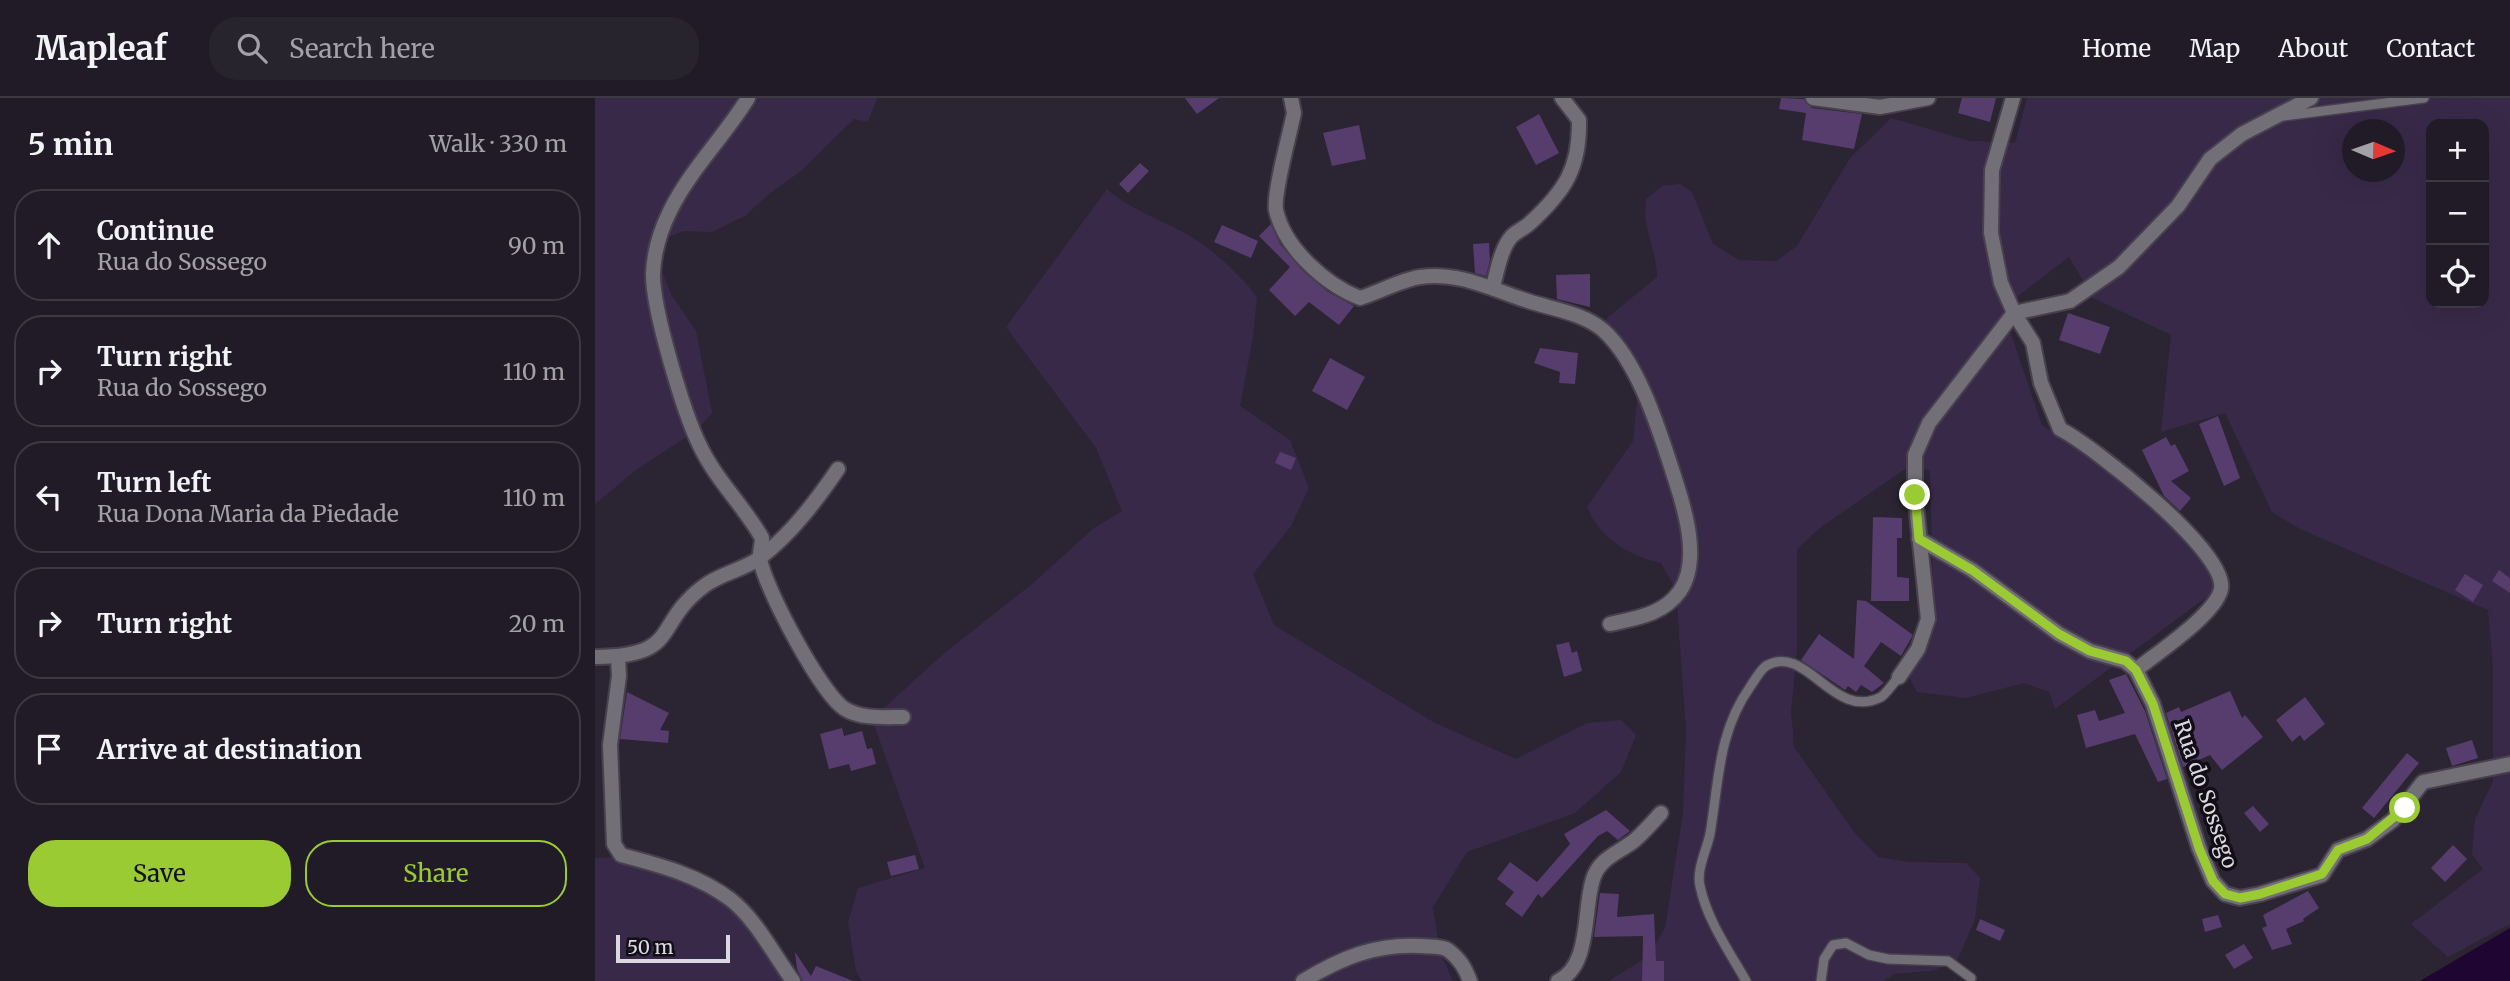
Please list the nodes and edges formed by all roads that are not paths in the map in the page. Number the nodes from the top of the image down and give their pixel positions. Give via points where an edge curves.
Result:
1 (748, 98) edge
2 (1291, 98) edge
3 (1562, 98) edge
4 (1812, 98) edge
5 (1928, 98) edge
6 (2013, 98) edge
7 (2311, 98) edge
8 (2424, 98) edge
9 (2269, 118) junction
10 (1493, 287) junction
11 (2014, 313) junction
12 (838, 469) dead end
13 (1919, 539) junction
14 (760, 558) junction
15 (1610, 624) dead end
16 (595, 657) edge
17 (618, 657) junction
18 (2136, 670) junction
19 (1899, 677) joint
20 (903, 717) dead end
21 (2510, 764) edge
22 (1661, 813) dead end
23 (1971, 978) dead end
24 (793, 981) edge
25 (1303, 981) edge
26 (1470, 981) edge
27 (1558, 981) edge
28 (1746, 981) edge
29 (1821, 981) edge

1 - 14 street via 669,212 653,274 669,350 700,446 762,538
2 - 10 street via 1293,113 1276,209 1290,240 1312,265 1341,291 1360,298 1418,277
3 - 10 street via 1579,120 1576,162 1565,186 1511,237
4 - 5 street via 1880,107
6 - 11 street via 1992,170 1991,233 2001,283
7 - 9 street
8 - 9 lane
9 - 11 street via 2210,159 2178,206 2119,267 2070,301
10 - 15 street via 1573,314 1602,330 1652,407 1678,489 1690,565 1681,590 1661,611
11 - 13 street via 1929,423 1915,455
11 - 18 street via 2033,343 2041,383 2060,429 2112,463 2191,535 2221,582 2221,591 2207,611
12 - 14 street via 818,500
13 - 18 street via 1972,570 2059,634 2090,651 2126,661
13 - 19 street via 1928,619 1918,649
14 - 17 street via 703,586 656,645
14 - 20 street via 824,690 845,709
16 - 17 street
17 - 24 street via 610,745 614,844 621,855 669,868 732,900
18 - 21 street, Rua do Sossego via 2167,741 2213,881 2225,894 2240,898 2322,874 2338,850 2367,839 2393,820 2423,782
19 - 28 lane via 1882,696 1866,701 1845,699 1800,666 1779,661 1764,667 1740,701 1727,729 1699,882 1706,908
22 - 27 street via 1635,840 1603,861 1593,876 1579,960 1571,975
23 - 29 lane via 1948,961 1888,959 1846,943 1833,945 1828,952
25 - 26 street via 1338,960 1377,947 1416,946 1445,948 1462,963

